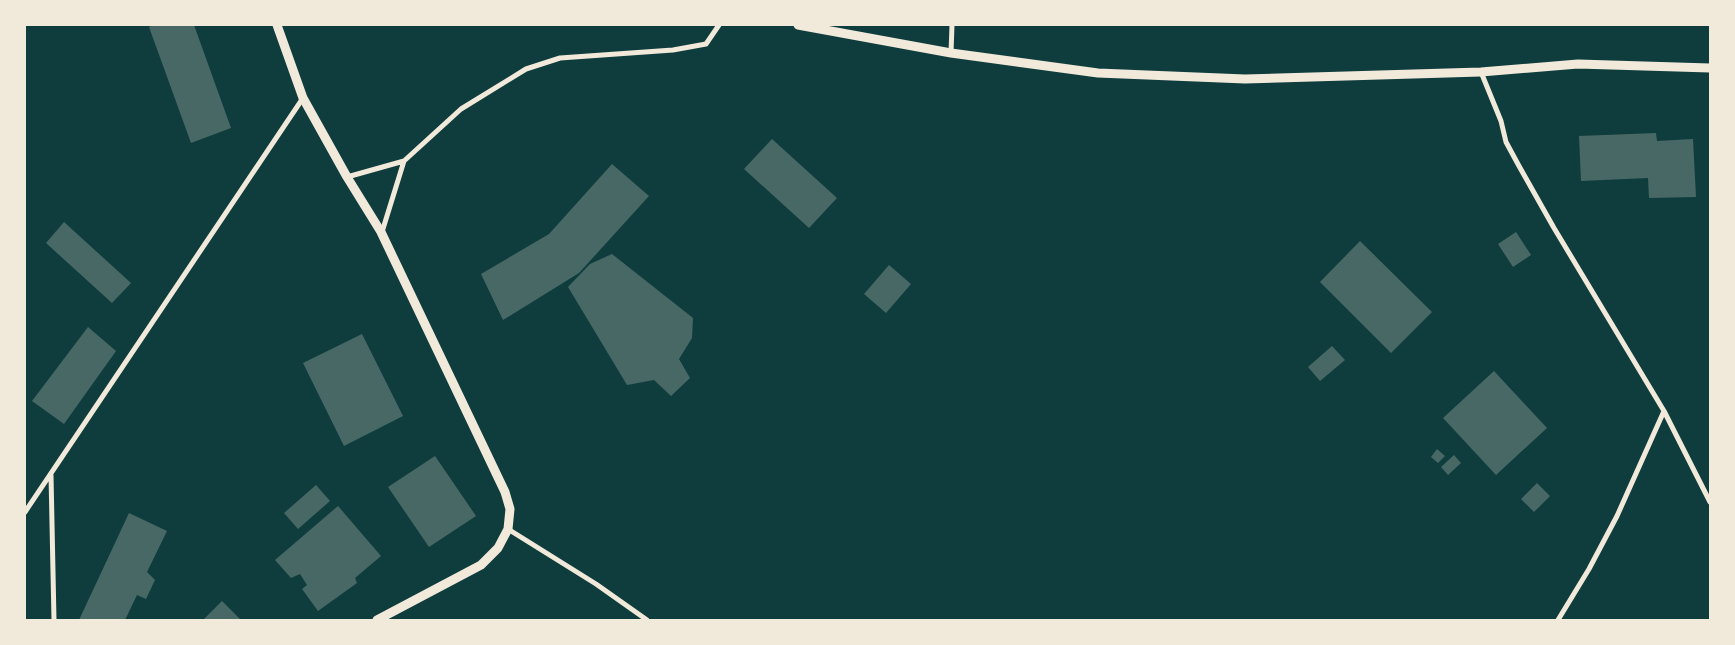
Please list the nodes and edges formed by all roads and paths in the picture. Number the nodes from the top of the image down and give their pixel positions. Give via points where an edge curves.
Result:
1 (277, 25) edge
2 (719, 25) edge
3 (798, 25) edge
4 (952, 25) edge
5 (951, 53) junction
6 (1710, 68) edge
7 (1481, 72) junction
8 (304, 98) junction
9 (404, 161) junction
10 (347, 177) junction
11 (381, 232) junction
12 (1664, 411) junction
13 (51, 475) junction
14 (1710, 502) edge
15 (25, 512) edge
16 (508, 529) junction
17 (54, 620) edge
18 (377, 620) edge
19 (647, 620) edge
20 (1558, 620) edge

1 - 8 street
2 - 9 street via 706,44 673,50 560,58 526,69 461,109
3 - 5 street
4 - 5 street
5 - 7 street via 1098,73 1245,79
6 - 7 street via 1578,64
7 - 12 street via 1506,142
8 - 10 street
8 - 13 street
9 - 10 street
9 - 11 street
10 - 11 street
11 - 16 street via 505,492 510,510
12 - 14 street
12 - 20 street via 1617,516
13 - 15 street
13 - 17 street
16 - 18 street via 498,548 481,565
16 - 19 street

